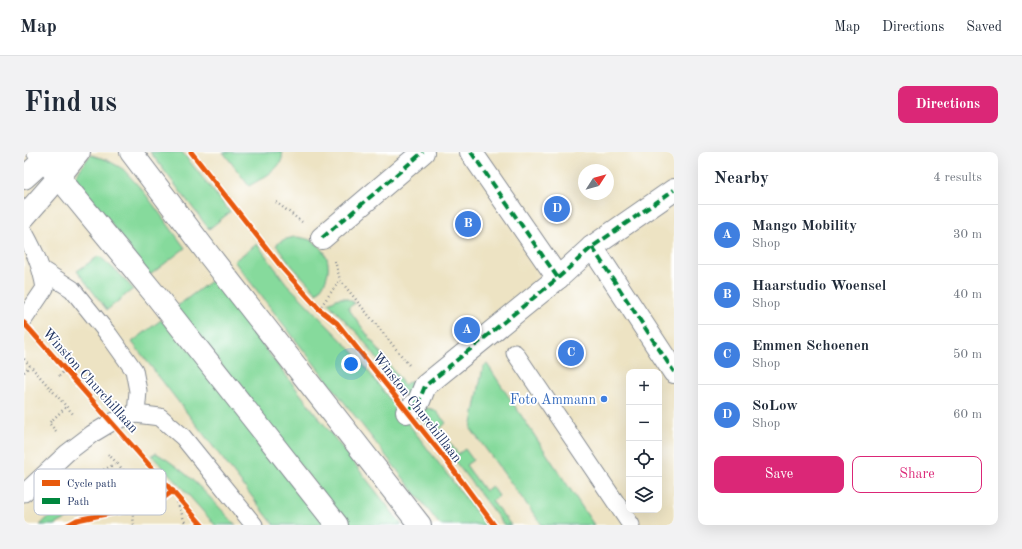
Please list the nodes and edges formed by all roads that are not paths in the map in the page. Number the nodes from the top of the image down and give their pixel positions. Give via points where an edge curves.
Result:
1 (79, 152) edge
2 (132, 152) edge
3 (423, 152) edge
4 (471, 152) edge
5 (46, 155) edge
6 (59, 177) junction
7 (24, 178) edge
8 (674, 190) edge
9 (24, 217) edge
10 (24, 232) edge
11 (322, 238) road end
12 (592, 247) junction
13 (42, 270) junction
14 (558, 278) junction
15 (24, 319) edge
16 (515, 353) dead end
17 (674, 372) edge
18 (407, 412) dead end
19 (136, 414) junction
20 (50, 469) edge
21 (34, 484) edge
22 (24, 493) edge
23 (254, 525) edge
24 (337, 525) edge
25 (420, 525) edge
26 (631, 525) edge

1 - 6 main road
2 - 25 main road
3 - 11 main road
4 - 14 main road
5 - 6 main road
5 - 7 main road
6 - 9 main road
6 - 24 main road via 157,296
8 - 12 main road
10 - 13 lane
12 - 14 main road
12 - 17 main road
13 - 15 lane via 45,288
13 - 19 lane, Winston Churchilllaan via 72,289 134,370 138,391
14 - 18 main road via 425,386 419,401
16 - 26 lane
19 - 20 lane via 112,422 92,434
19 - 23 lane, Winston Churchilllaan via 160,417 183,437
21 - 22 lane

